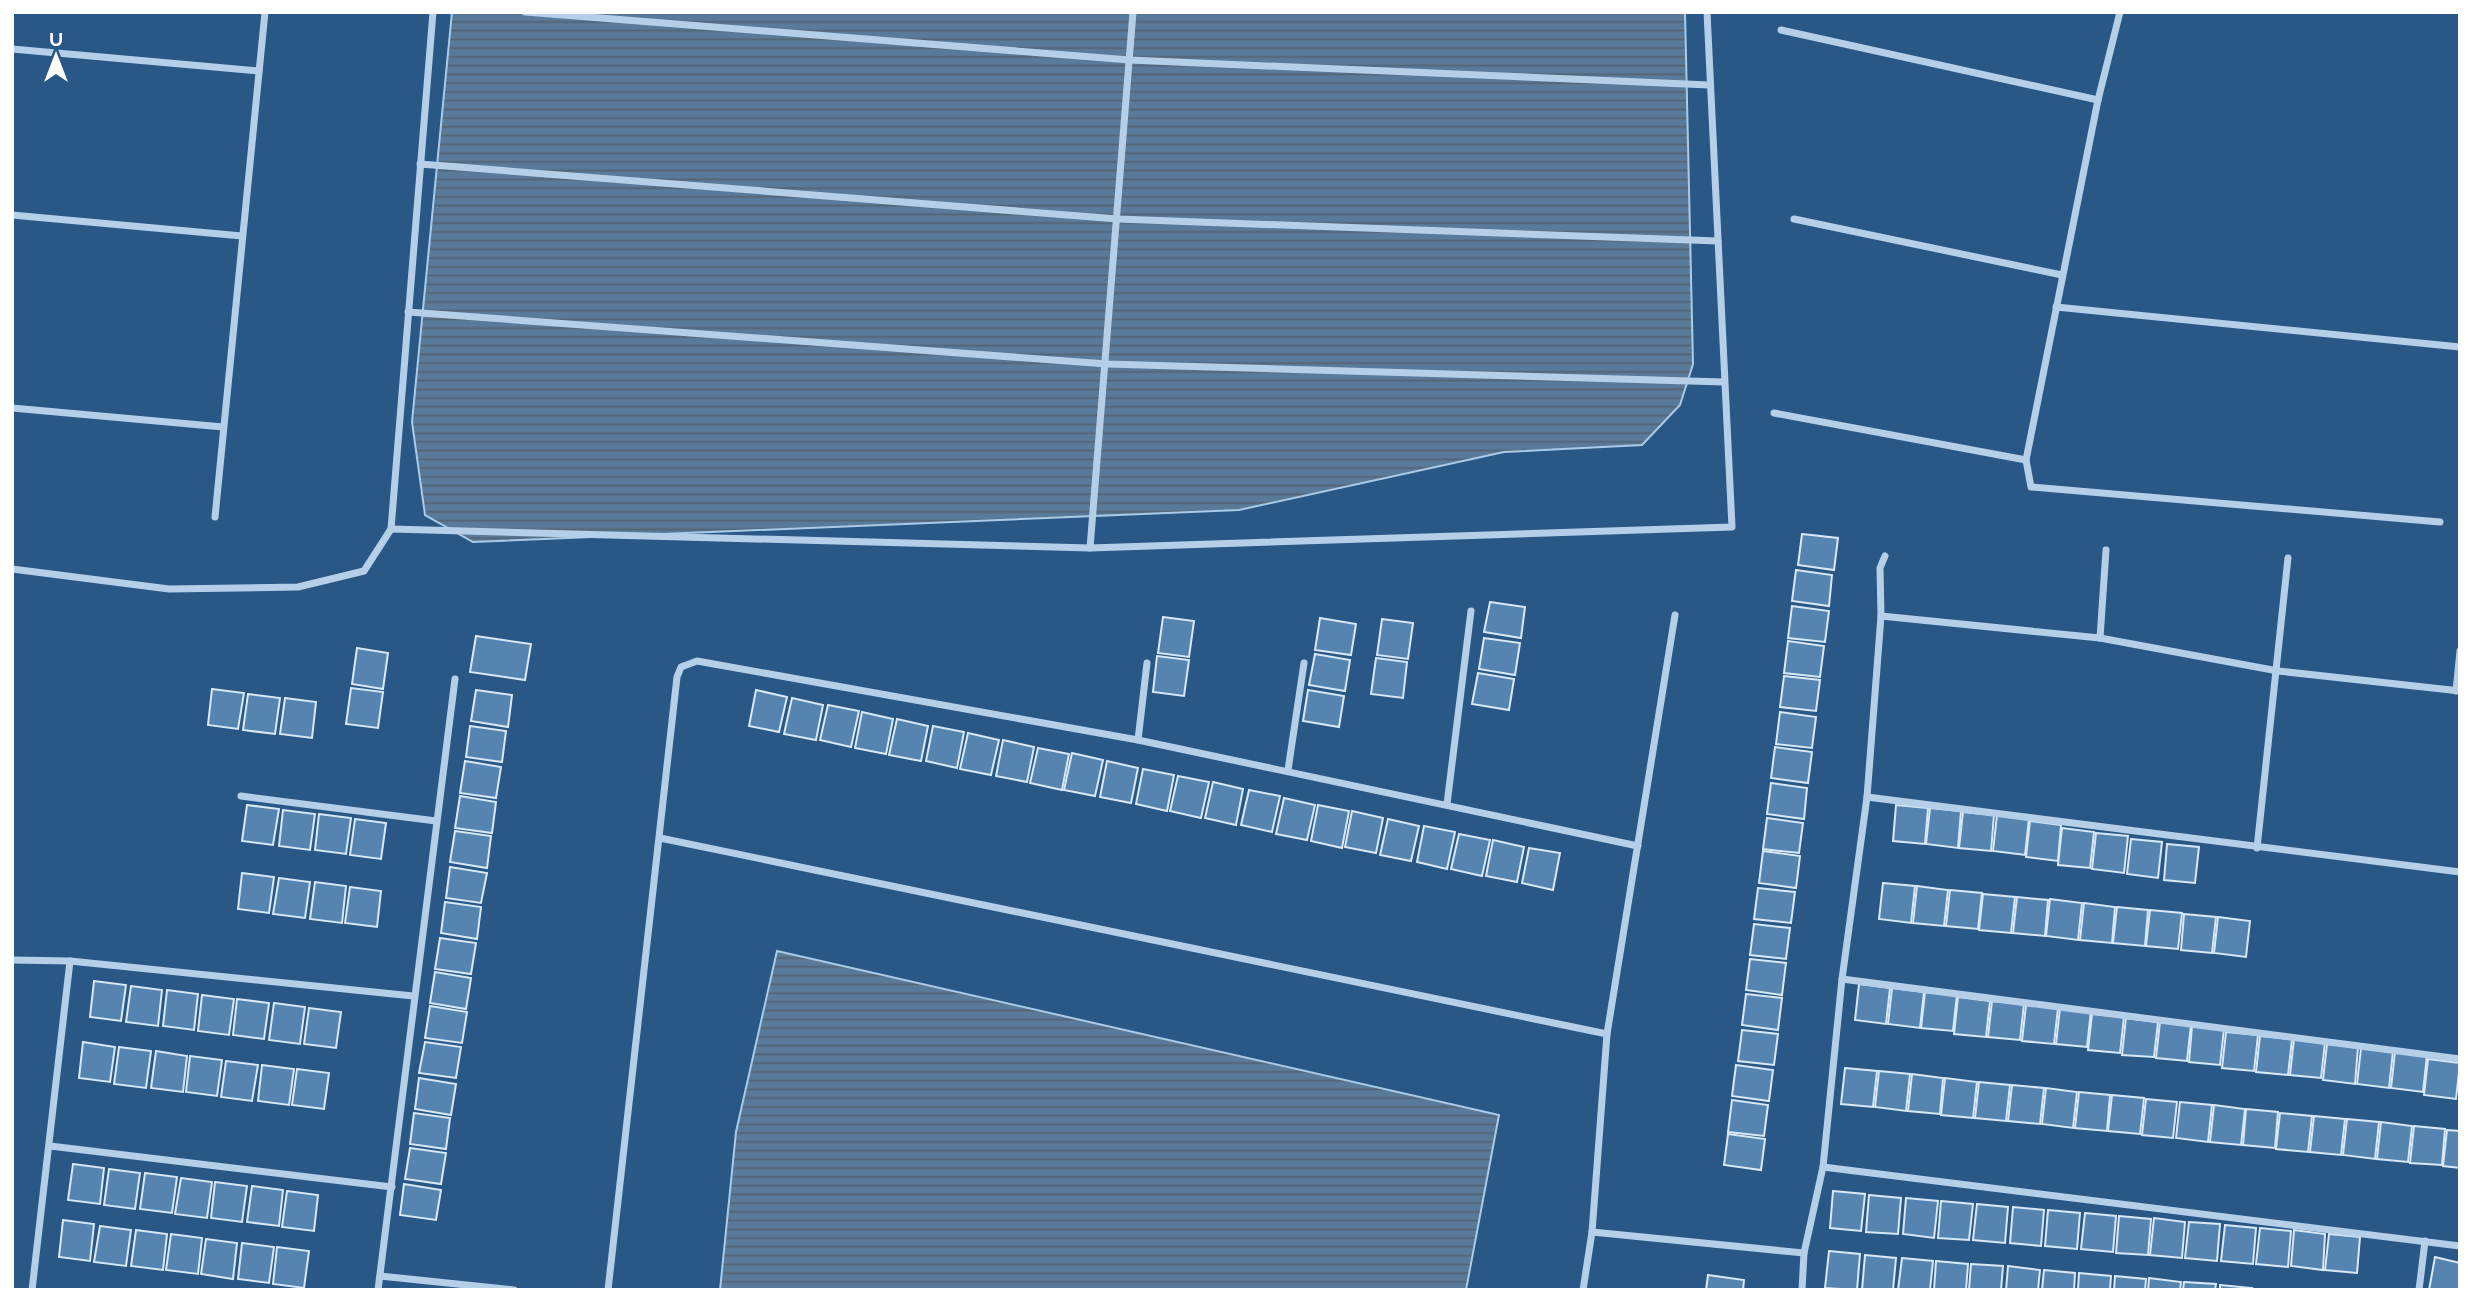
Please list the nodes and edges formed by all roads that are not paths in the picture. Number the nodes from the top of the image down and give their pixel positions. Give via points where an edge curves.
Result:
1 (265, 12) edge
2 (433, 12) edge
3 (526, 12) edge
4 (1133, 12) edge
5 (1707, 12) edge
6 (2120, 12) edge
7 (1781, 30) dead end
8 (12, 49) edge
9 (1130, 60) junction
10 (259, 72) junction
11 (1709, 85) junction
12 (2098, 100) junction
13 (420, 164) junction
14 (12, 215) edge
15 (1118, 219) junction
16 (1794, 219) dead end
17 (242, 236) junction
18 (1718, 240) junction
19 (2062, 275) junction
20 (2056, 307) junction
21 (408, 312) junction
22 (2460, 347) edge
23 (1107, 364) junction
24 (1724, 382) junction
25 (12, 408) edge
26 (1774, 413) dead end
27 (223, 427) junction
28 (2026, 460) junction
29 (215, 517) dead end
30 (2440, 522) dead end
31 (391, 529) junction
32 (1090, 548) junction
33 (2106, 550) dead end
34 (1885, 556) dead end
35 (2288, 558) dead end
36 (12, 569) edge
37 (1471, 611) dead end
38 (1675, 615) dead end
39 (1881, 616) junction
40 (2100, 638) junction
41 (2460, 650) edge
42 (1147, 663) dead end
43 (1304, 663) dead end
44 (2278, 671) junction
45 (455, 678) dead end
46 (2458, 691) edge
47 (1138, 740) junction
48 (1287, 770) junction
49 (241, 796) dead end
50 (1867, 797) junction
51 (1447, 804) junction
52 (436, 821) junction
53 (660, 838) junction
54 (1638, 846) junction
55 (2257, 848) junction
56 (2460, 872) edge
57 (12, 960) edge
58 (70, 961) junction
59 (1842, 979) junction
60 (413, 996) junction
61 (1607, 1034) junction
62 (2460, 1059) edge
63 (50, 1146) junction
64 (1823, 1167) junction
65 (392, 1187) junction
66 (1592, 1232) junction
67 (2426, 1241) junction
68 (2460, 1246) edge
69 (1804, 1253) junction
70 (380, 1276) junction
71 (32, 1290) edge
72 (378, 1290) edge
73 (514, 1290) edge
74 (607, 1290) edge
75 (1583, 1290) edge
76 (1802, 1290) edge
77 (2419, 1290) edge

1 - 10 street
2 - 13 street
3 - 9 street
4 - 9 street
5 - 11 street
6 - 12 street
7 - 12 street
8 - 10 street
9 - 11 street
9 - 15 street
10 - 17 street
11 - 18 street
12 - 19 street
13 - 15 street
13 - 21 street
14 - 17 street
15 - 18 street
15 - 23 street
16 - 19 street
17 - 27 street
18 - 24 street
19 - 20 street
20 - 22 street
20 - 28 street
21 - 23 street
21 - 31 street
23 - 24 street
23 - 32 street
24 - 32 street via 1732,527
25 - 27 street
26 - 28 street
27 - 29 street
28 - 30 street via 2031,487
31 - 32 street
31 - 36 street via 363,571 298,587 169,589
33 - 40 street
34 - 39 street via 1880,568
35 - 44 street
37 - 51 street
38 - 54 street
39 - 40 street
39 - 50 street
40 - 44 street
41 - 46 street
42 - 47 street
43 - 48 street
44 - 46 street
44 - 55 street
45 - 52 street
47 - 48 street
47 - 53 street via 696,662 681,667 677,677
48 - 51 street
49 - 52 street
50 - 55 street
50 - 59 street
51 - 54 street
52 - 60 street
53 - 61 street
53 - 74 street
54 - 61 street
55 - 56 street
57 - 58 street
58 - 60 street
58 - 63 street
59 - 62 street
59 - 64 street
60 - 65 street
61 - 66 street
63 - 65 street
63 - 71 street
64 - 67 street
64 - 69 street
65 - 70 street
66 - 69 street
66 - 75 street
67 - 68 street
67 - 77 street
69 - 76 street
70 - 72 street
70 - 73 street

